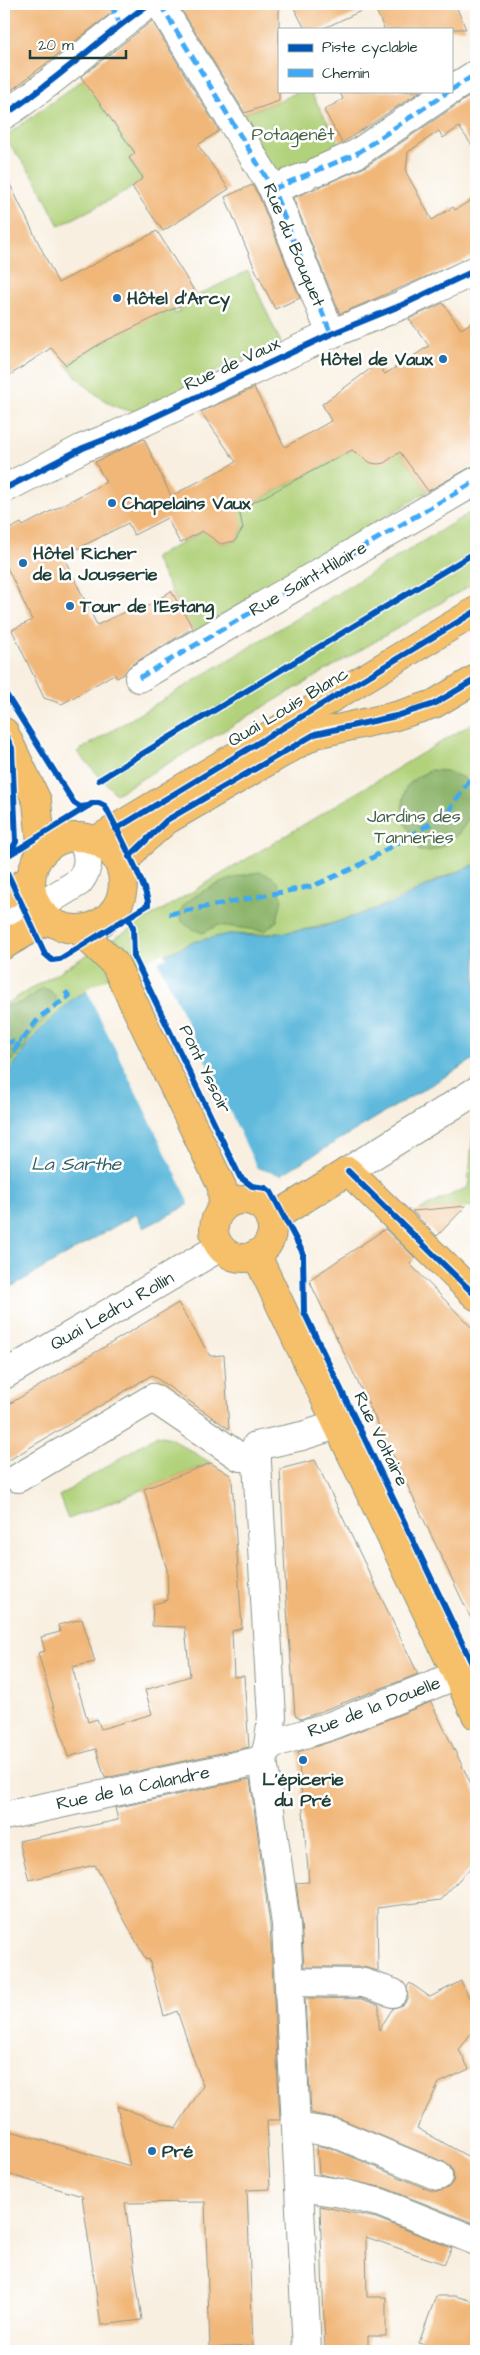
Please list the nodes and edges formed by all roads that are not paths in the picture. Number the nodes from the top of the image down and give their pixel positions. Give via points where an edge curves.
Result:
1 (149, 4) edge
2 (160, 4) edge
3 (116, 14) edge
4 (476, 74) edge
5 (452, 89) edge
6 (447, 92) edge
7 (4, 115) edge
8 (273, 189) junction
9 (476, 270) edge
10 (331, 334) junction
11 (476, 481) edge
12 (4, 490) edge
13 (476, 611) edge
14 (140, 678) dead end
15 (476, 679) edge
16 (4, 732) edge
17 (37, 801) junction
18 (86, 839) junction
19 (42, 853) junction
20 (129, 857) junction
21 (31, 879) junction
22 (4, 895) edge
23 (43, 913) junction
24 (4, 928) edge
25 (78, 929) junction
26 (110, 940) junction
27 (4, 945) edge
28 (476, 1091) edge
29 (348, 1171) junction
30 (229, 1198) junction
31 (270, 1220) junction
32 (220, 1247) junction
33 (256, 1254) junction
34 (476, 1296) edge
35 (4, 1375) edge
36 (337, 1424) junction
37 (257, 1457) junction
38 (18, 1478) dead end
39 (466, 1668) edge
40 (476, 1715) edge
41 (266, 1753) junction
42 (4, 1816) edge
43 (289, 1982) junction
44 (393, 1993) dead end
45 (296, 2127) junction
46 (438, 2176) dead end
47 (299, 2187) junction
48 (476, 2241) edge
49 (307, 2351) edge

1 - 3 street
2 - 8 street, Rue du Bouquet
3 - 7 street via 36,94
4 - 5 street
6 - 8 street via 356,154
8 - 10 street, Rue du Bouquet
9 - 10 street, Rue de Vaux
10 - 12 street, Rue de Vaux via 116,436 84,448
11 - 14 street, Rue Saint-Hilaire
13 - 18 main road, Quai Louis Blanc
15 - 20 main road, Quai Louis Blanc via 434,704 315,734 167,820
16 - 17 main road
17 - 18 main road
17 - 19 main road
18 - 19 main road, Quai Louis Blanc via 62,839
18 - 20 main road
18 - 23 street via 88,856 84,874
19 - 21 main road
20 - 26 main road
21 - 22 main road
21 - 23 main road via 33,898
23 - 24 street
23 - 25 main road via 63,927
23 - 27 main road
25 - 26 main road, Pont Yssoir
25 - 26 main road via 96,925
26 - 30 main road, Pont Yssoir
28 - 29 street
29 - 31 main road
29 - 34 main road
30 - 31 main road via 260,1206
30 - 32 main road via 213,1229
31 - 33 main road via 269,1240
32 - 33 main road via 237,1257
32 - 35 street, Quai Ledru Rollin
33 - 36 main road, Rue Voltaire
36 - 37 street via 256,1446
36 - 39 main road, Rue Voltaire
37 - 38 street via 240,1457 153,1398
37 - 41 street via 272,1717
39 - 40 main road, Rue Voltaire
39 - 41 street, Rue de la Douelle
41 - 42 street, Rue de la Calandre
41 - 43 street via 286,1924
43 - 44 street via 364,1983
43 - 45 street
45 - 46 street via 335,2133
45 - 47 street
47 - 48 street via 381,2203
47 - 49 street

